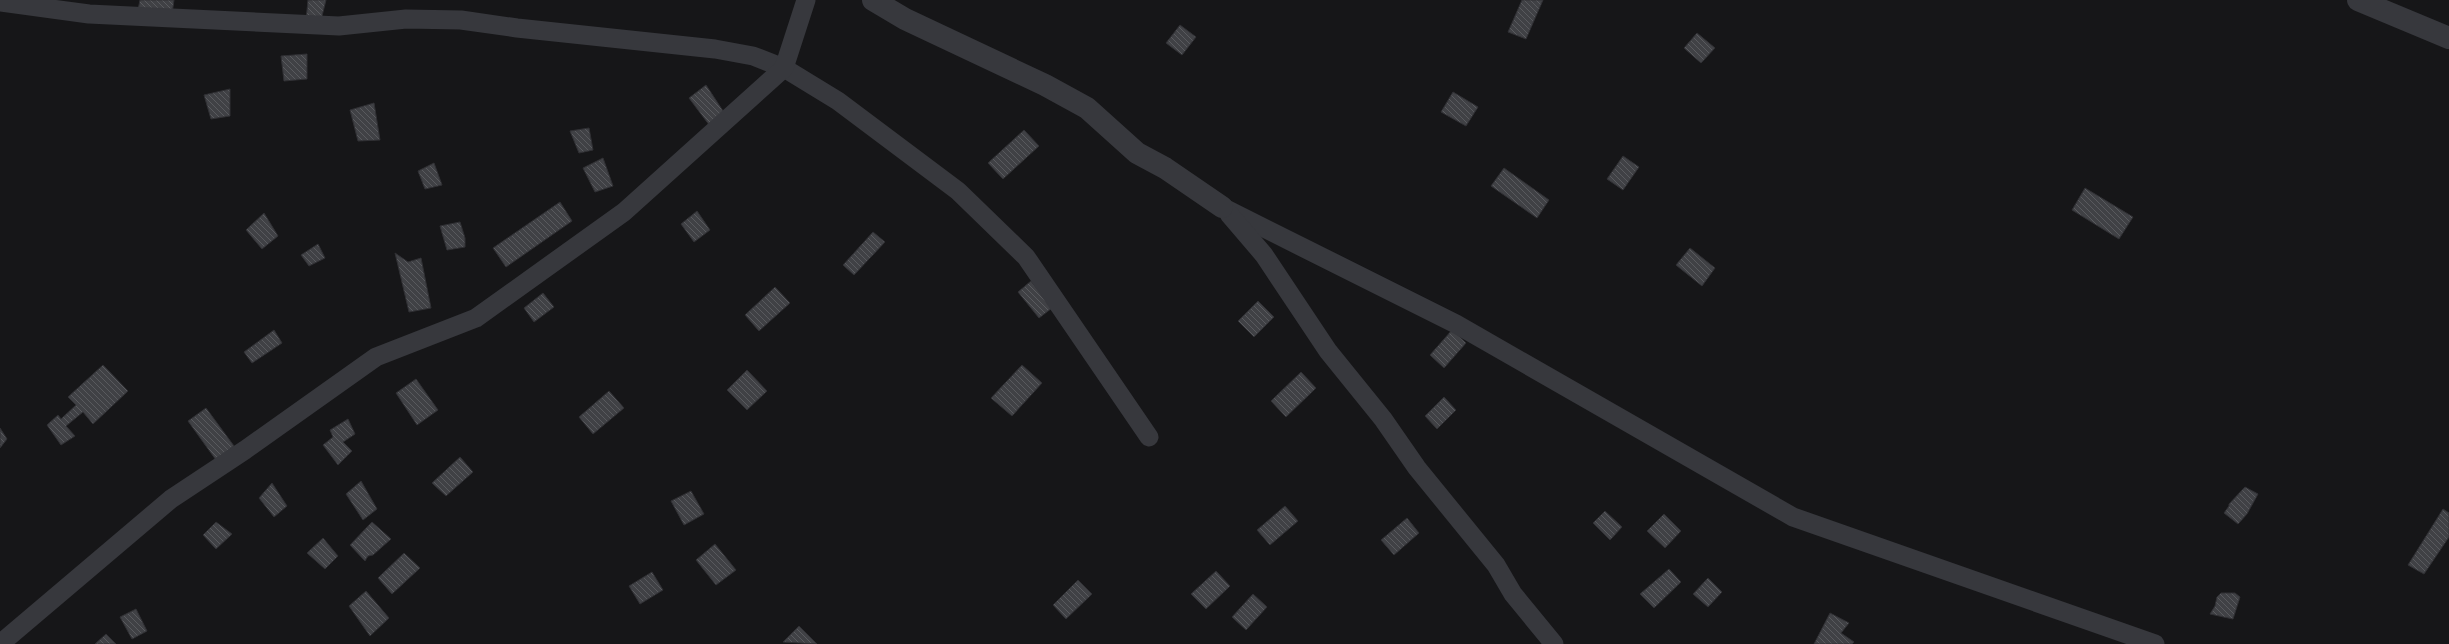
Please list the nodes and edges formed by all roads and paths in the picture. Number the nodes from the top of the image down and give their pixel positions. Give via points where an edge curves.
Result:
1 (806, 0) edge
2 (873, 0) edge
3 (2358, 0) edge
4 (0, 2) edge
5 (2449, 38) edge
6 (784, 68) junction
7 (1222, 207) junction
8 (1149, 437) dead end
9 (0, 644) edge
10 (1554, 644) edge
11 (2155, 644) edge

1 - 6 lane
2 - 7 street via 905,19 1045,85 1087,108 1137,153
3 - 5 street
4 - 6 lane via 89,14 339,26 406,19 460,20 715,49 753,56
6 - 8 lane via 838,101 958,191 1026,257
6 - 9 lane via 624,212 476,318 376,357 245,450 170,499
7 - 10 lane via 1264,255 1328,351 1383,419 1417,468 1496,565 1513,594
7 - 11 lane via 1456,324 1792,517

